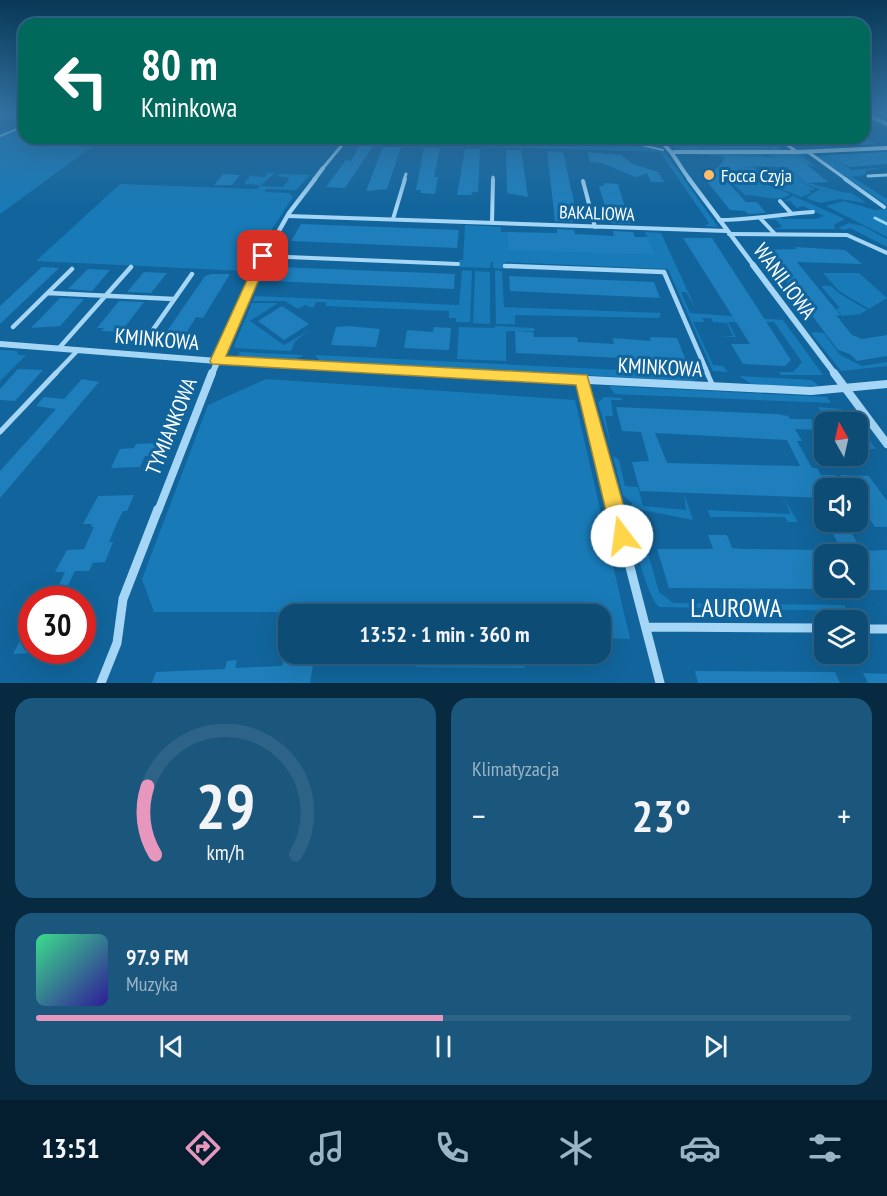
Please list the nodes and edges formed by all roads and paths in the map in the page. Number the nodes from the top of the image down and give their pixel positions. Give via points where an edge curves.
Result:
1 (343, 144) edge
2 (664, 144) edge
3 (786, 144) edge
4 (887, 148) edge
5 (674, 152) junction
6 (797, 152) junction
7 (808, 152) junction
8 (323, 168) joint
9 (406, 174) dead end
10 (887, 175) edge
11 (868, 176) dead end
12 (493, 177) dead end
13 (584, 181) dead end
14 (780, 201) dead end
15 (884, 207) dead end
16 (813, 212) dead end
17 (791, 213) junction
18 (288, 216) junction
19 (760, 218) junction
20 (393, 219) junction
21 (719, 220) junction
22 (492, 223) junction
23 (596, 227) junction
24 (728, 233) junction
25 (775, 234) junction
26 (887, 253) edge
27 (263, 256) junction
28 (458, 264) dead end
29 (506, 266) dead end
30 (131, 267) dead end
31 (72, 269) dead end
32 (192, 274) dead end
33 (48, 293) junction
34 (106, 295) junction
35 (174, 298) junction
36 (13, 327) dead end
37 (150, 334) dead end
38 (0, 344) edge
39 (60, 347) junction
40 (80, 348) junction
41 (217, 361) junction
42 (582, 379) junction
43 (887, 384) edge
44 (713, 386) junction
45 (845, 390) junction
46 (0, 432) edge
47 (887, 444) edge
48 (646, 627) junction
49 (814, 628) edge
50 (868, 628) edge
51 (887, 629) edge
52 (101, 683) edge
53 (660, 683) edge

1 - 8 lane, TYMIANKOWA
2 - 5 street, WANILIOWA
3 - 6 lane
4 - 7 street
5 - 6 street
5 - 21 street, WANILIOWA via 678,164
6 - 7 street
7 - 15 lane
8 - 18 street, TYMIANKOWA
9 - 20 lane
10 - 11 lane
12 - 22 lane
13 - 23 lane
14 - 17 lane
16 - 17 lane
17 - 19 lane
18 - 20 lane, BAKALIOWA
18 - 27 street, TYMIANKOWA
19 - 21 lane
19 - 25 lane
20 - 22 lane, BAKALIOWA
21 - 24 street, WANILIOWA
22 - 23 lane, BAKALIOWA
23 - 24 lane, BAKALIOWA
24 - 25 lane, BAKALIOWA
24 - 45 street, WANILIOWA
25 - 26 lane, BAKALIOWA via 848,235
27 - 28 lane
27 - 41 street, TYMIANKOWA
29 - 44 lane via 664,272
30 - 34 lane
31 - 33 lane
32 - 35 lane
33 - 34 lane
33 - 36 lane
34 - 35 lane
34 - 39 lane
35 - 37 lane
38 - 39 street, KMINKOWA
39 - 40 street, KMINKOWA
40 - 41 street, KMINKOWA
40 - 46 lane
41 - 42 street, KMINKOWA
41 - 52 street, TYMIANKOWA via 123,599 117,643
42 - 44 street, KMINKOWA
42 - 48 street
43 - 45 street, KMINKOWA
44 - 45 street, KMINKOWA
45 - 47 street, WANILIOWA
48 - 49 street, LAUROWA
48 - 53 street
50 - 51 street

